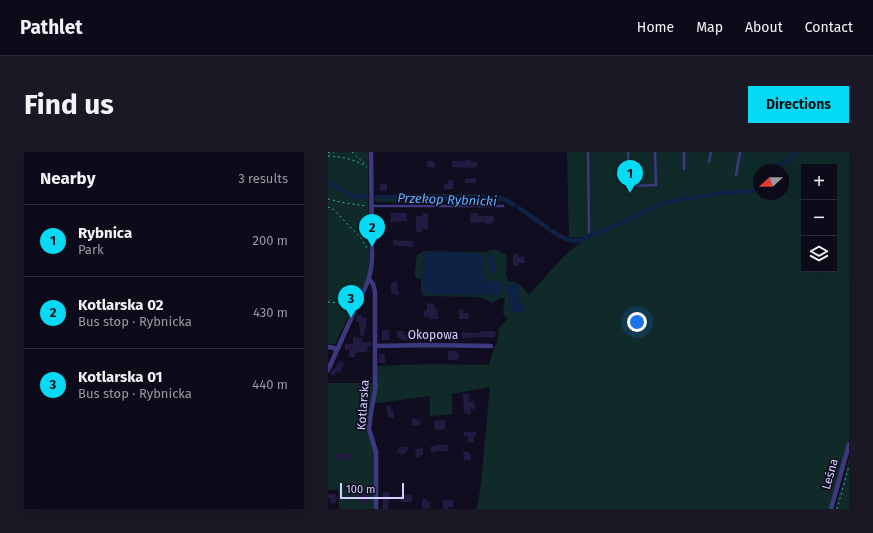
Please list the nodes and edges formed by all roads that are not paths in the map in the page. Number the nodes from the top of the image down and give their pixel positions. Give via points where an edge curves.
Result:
1 (371, 152) edge
2 (588, 152) edge
3 (628, 152) edge
4 (655, 152) edge
5 (684, 152) edge
6 (711, 152) edge
7 (740, 152) edge
8 (709, 162) dead end
9 (684, 169) dead end
10 (736, 175) dead end
11 (371, 206) junction
12 (503, 206) dead end
13 (589, 232) dead end
14 (369, 278) junction
15 (375, 346) junction
16 (491, 346) dead end
17 (328, 347) edge
18 (337, 349) junction
19 (328, 370) edge
20 (849, 444) edge
21 (376, 509) edge
22 (831, 509) edge

1 - 11 street
2 - 13 lane
3 - 4 lane via 631,186 656,185
5 - 9 lane
6 - 8 lane
7 - 10 lane
11 - 12 lane
11 - 14 street via 372,257
14 - 15 street, Kotlarska via 375,292
14 - 18 street
15 - 16 street, Okopowa
15 - 21 street, Kotlarska via 376,385 369,429 376,452
17 - 18 street
18 - 19 street
20 - 22 street, Leśna

